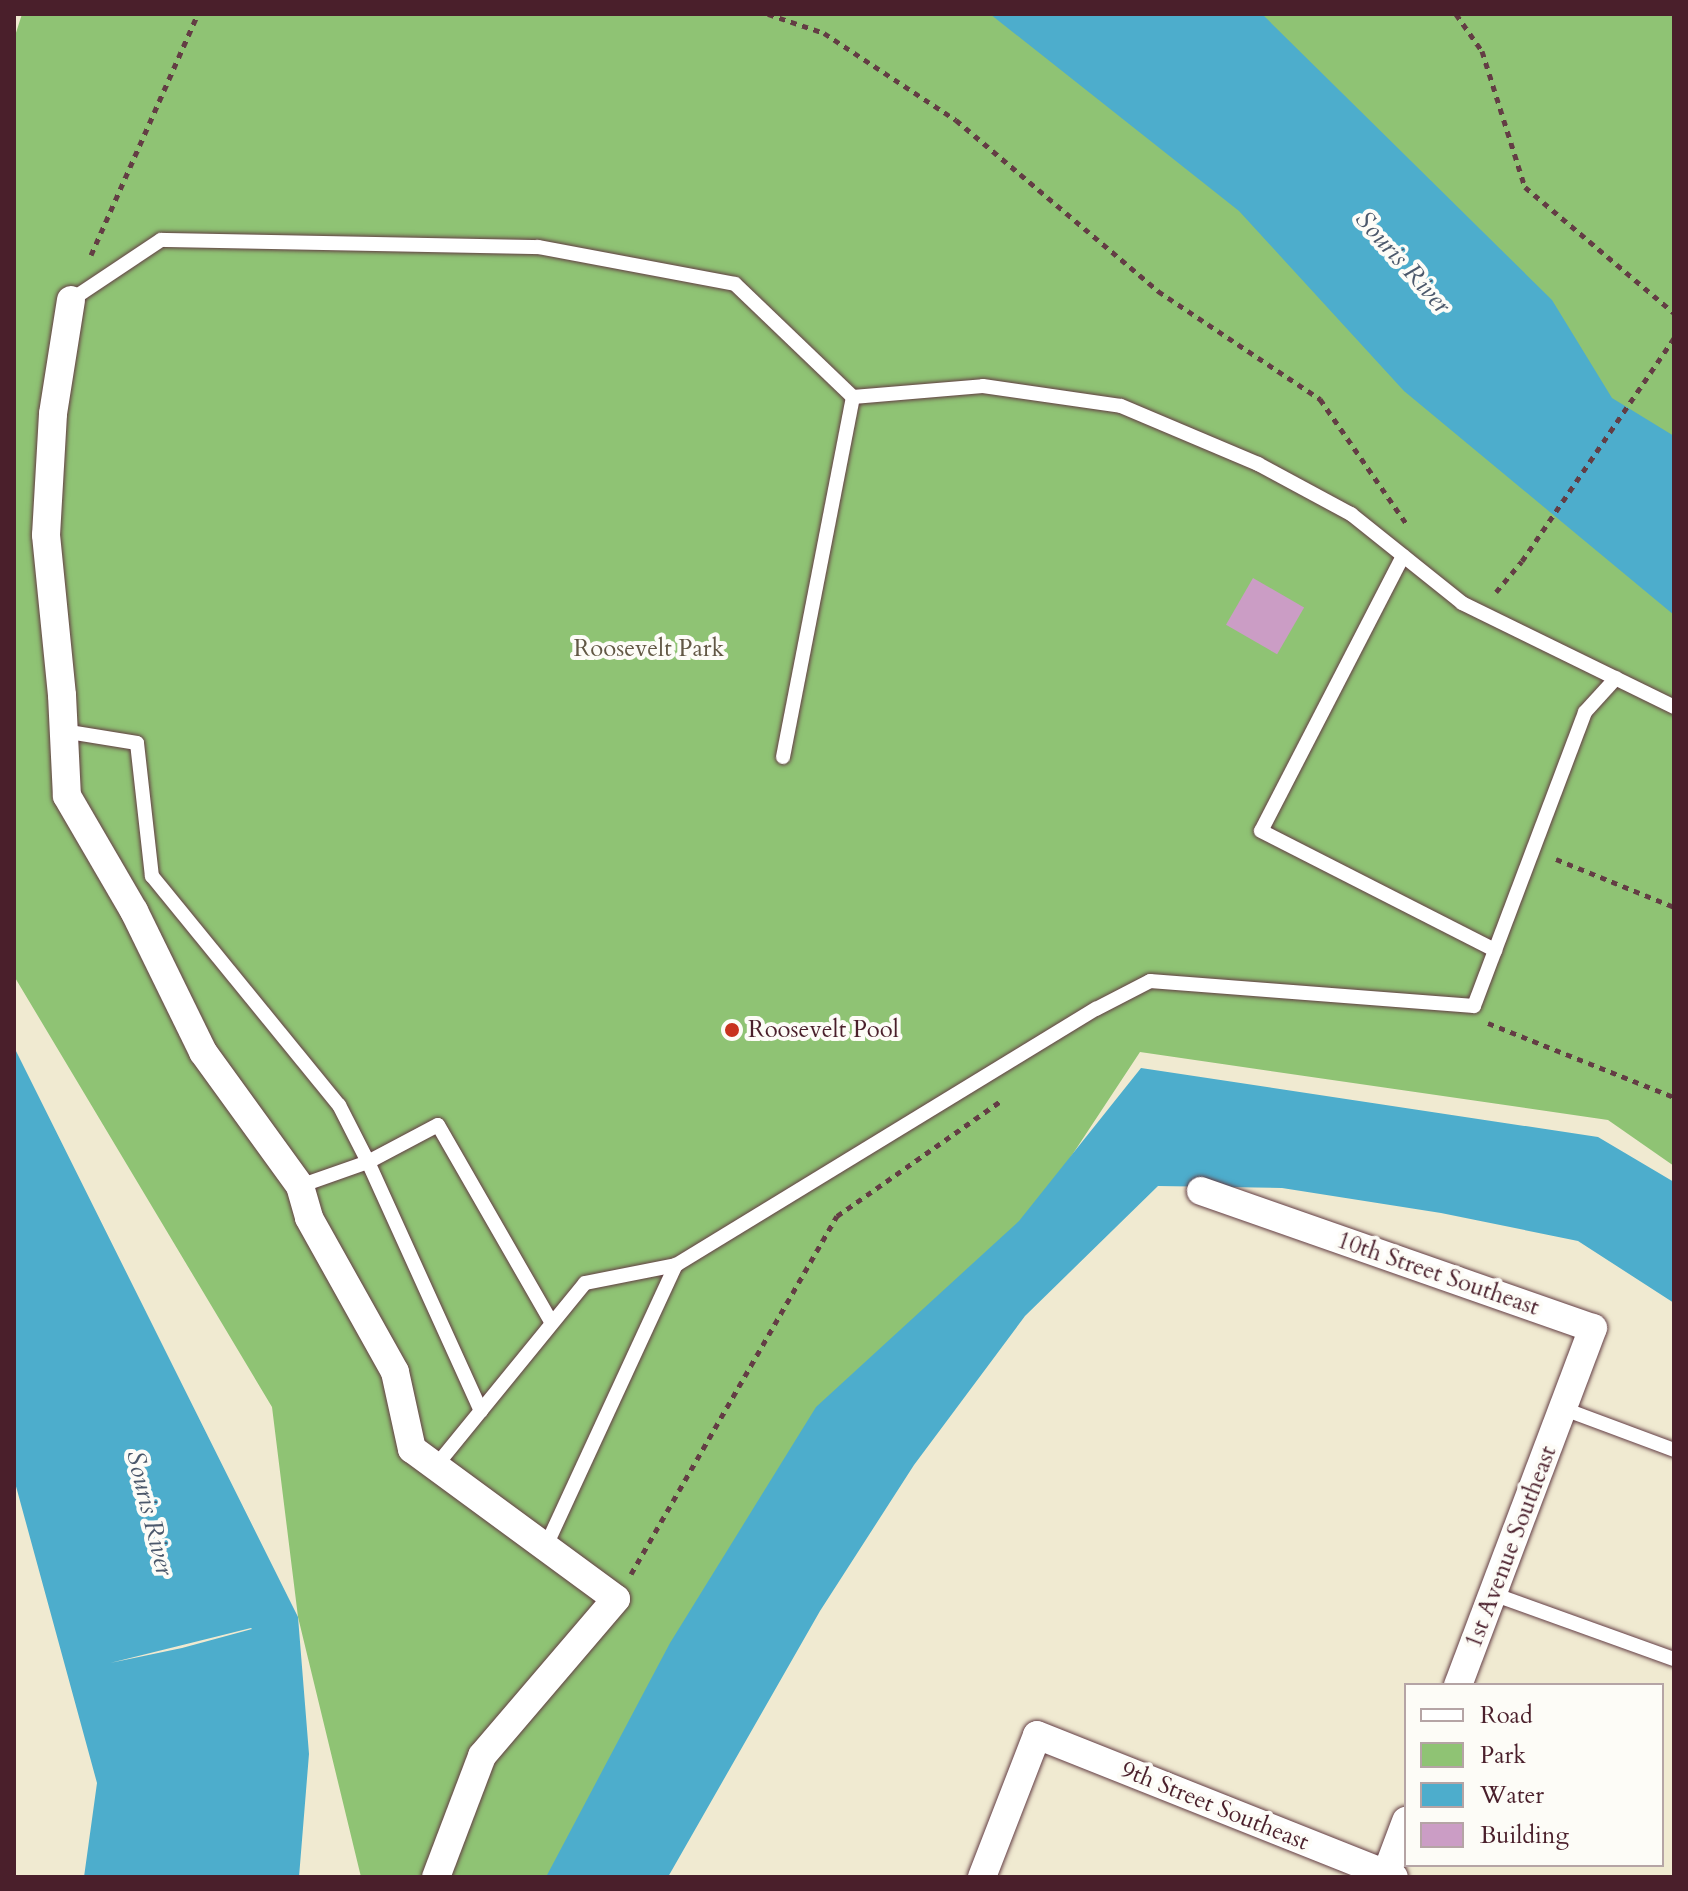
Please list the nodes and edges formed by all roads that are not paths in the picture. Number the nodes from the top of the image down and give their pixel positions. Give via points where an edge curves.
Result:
1 (71, 300) joint
2 (853, 397) junction
3 (1403, 556) junction
4 (1616, 678) junction
5 (1674, 707) edge
6 (63, 731) junction
7 (783, 757) dead end
8 (138, 884) junction
9 (1495, 950) junction
10 (368, 1162) junction
11 (300, 1186) junction
12 (1201, 1191) dead end
13 (676, 1265) junction
14 (552, 1323) junction
15 (1564, 1409) junction
16 (481, 1411) junction
17 (1674, 1450) edge
18 (435, 1467) junction
19 (545, 1548) junction
20 (1493, 1594) junction
21 (1674, 1659) edge
22 (1459, 1683) edge
23 (1404, 1827) edge
24 (1388, 1876) edge
25 (436, 1877) edge
26 (982, 1877) edge

1 - 2 lane via 161,240 538,247 735,284
1 - 6 street via 53,414 46,535
2 - 3 lane via 983,386 1121,406 1258,464 1351,514
2 - 7 lane
3 - 4 lane via 1462,603
3 - 9 lane via 1261,831
4 - 5 lane
4 - 9 lane via 1585,712
6 - 8 street via 67,796
6 - 8 lane via 137,743
8 - 10 lane via 339,1105
8 - 11 street via 203,1052
9 - 13 lane via 1474,1006 1150,981
10 - 11 lane
10 - 14 lane via 438,1125
10 - 16 lane
11 - 18 street via 309,1218 395,1372 412,1449
12 - 15 street, 10th Street Southeast via 1593,1328
13 - 14 lane via 585,1283
13 - 19 lane
14 - 16 lane
15 - 17 lane
15 - 20 street, 1st Avenue Southeast
16 - 18 lane
18 - 19 street
19 - 25 street via 616,1599 482,1756
20 - 21 lane
20 - 22 street, 1st Avenue Southeast
23 - 24 street
24 - 26 street, 9th Street Southeast via 1037,1735

